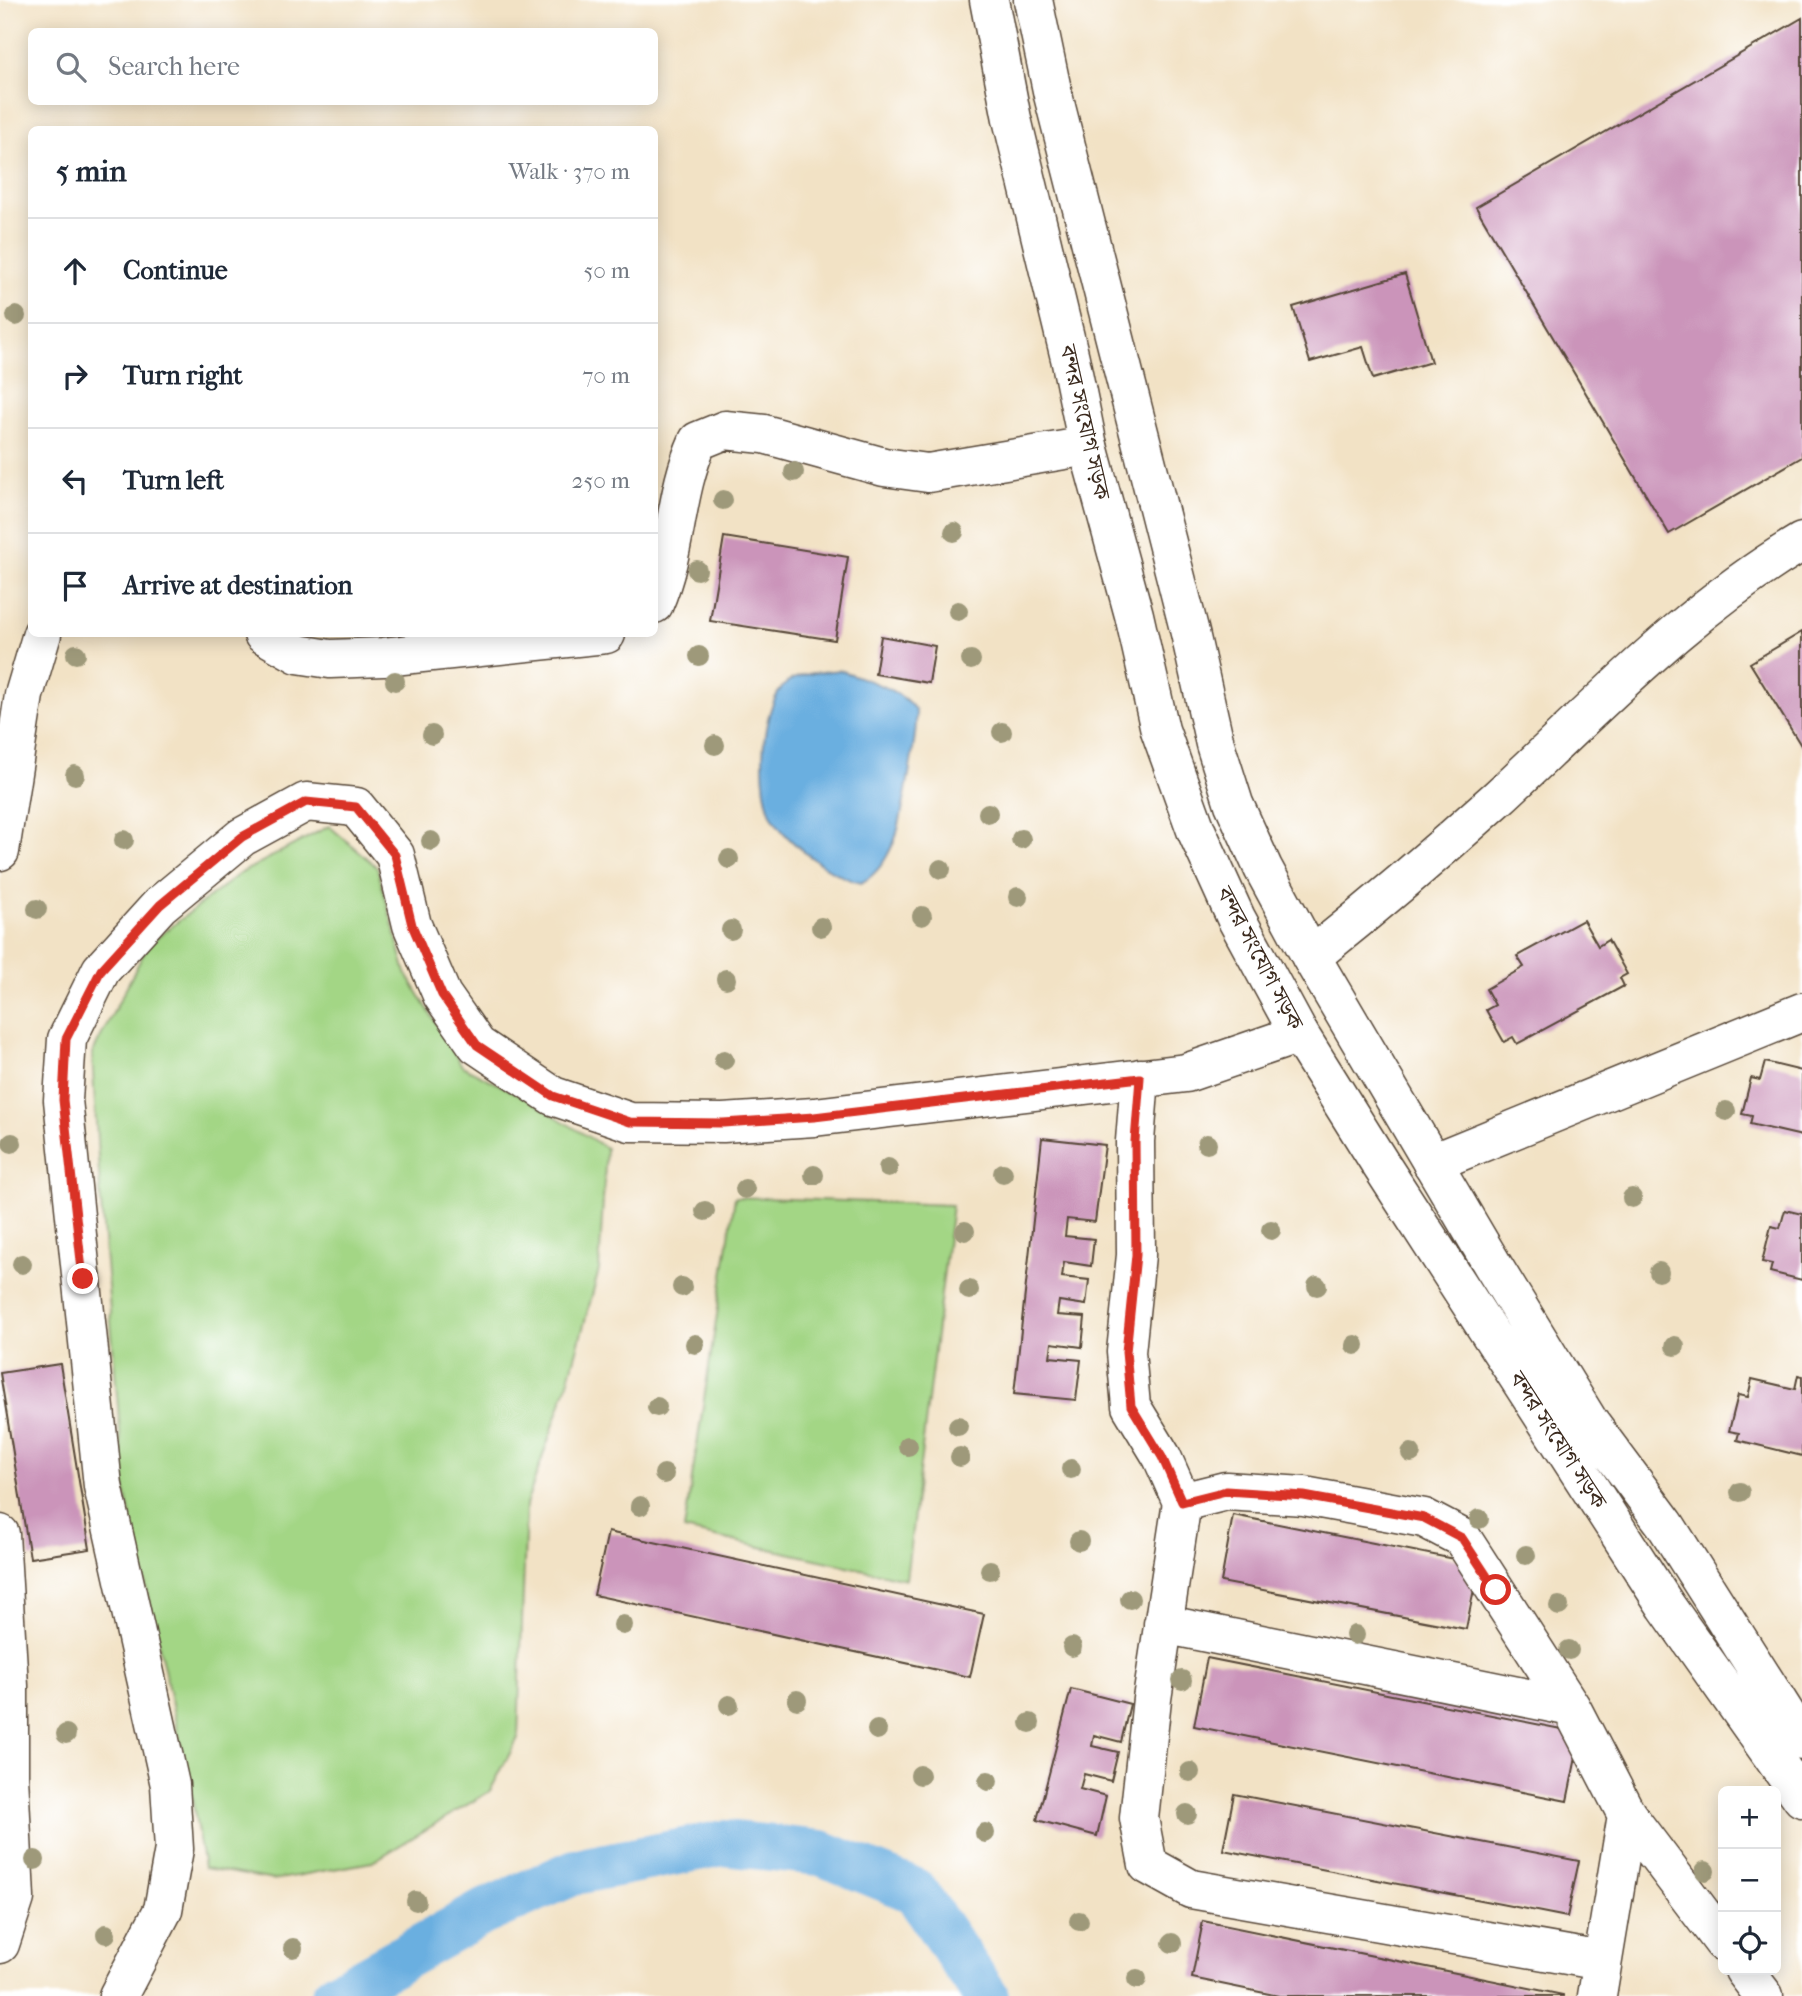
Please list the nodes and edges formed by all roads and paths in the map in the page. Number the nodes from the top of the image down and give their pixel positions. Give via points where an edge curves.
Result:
1 (989, 0) edge
2 (1033, 0) edge
3 (1088, 446) junction
4 (1802, 542) edge
5 (658, 595) edge
6 (41, 637) edge
7 (268, 637) edge
8 (577, 637) edge
9 (0, 851) edge
10 (1311, 957) junction
11 (1802, 1012) edge
12 (1299, 1034) junction
13 (1140, 1078) junction
14 (1432, 1163) junction
15 (1182, 1502) junction
16 (0, 1534) edge
17 (1164, 1624) junction
18 (1571, 1707) junction
19 (1802, 1740) edge
20 (1802, 1798) edge
21 (1627, 1815) junction
22 (1718, 1935) edge
23 (0, 1944) edge
24 (1748, 1975) edge
25 (1600, 1979) edge
26 (118, 1996) edge
27 (1764, 1996) edge

1 - 3 main road, বন্দর সংযোগ সড়ক
2 - 10 main road, বন্দর সংযোগ সড়ক via 1215,744 1234,804
3 - 5 main road via 928,472 884,467 764,434 725,430 698,441 685,470 669,570
3 - 12 main road, বন্দর সংযোগ সড়ক via 1164,743 1196,830 1236,918
4 - 10 main road via 1754,570 1671,634 1487,808
6 - 9 main road via 24,695
7 - 8 main road via 298,654 330,659
10 - 14 main road, বন্দর সংযোগ সড়ক
11 - 14 main road
12 - 13 main road via 1186,1073
12 - 20 main road, বন্দর সংযোগ সড়ক via 1666,1606
13 - 15 main road via 1135,1141 1136,1255 1126,1352 1131,1406
13 - 26 main road via 814,1117 723,1123 630,1122 553,1096 477,1045 437,983 412,925 395,855 356,807 306,802 242,837 160,905 101,970 66,1039 63,1100 103,1486 170,1785 174,1849 163,1910
14 - 19 main road, বন্দর সংযোগ সড়ক via 1589,1422 1665,1524
15 - 17 main road
15 - 18 main road via 1226,1491 1278,1494 1424,1518 1462,1538
16 - 23 main road via 15,1898
17 - 18 main road
17 - 25 main road via 1139,1818 1147,1865 1191,1889
18 - 21 main road
21 - 22 main road
21 - 25 main road
24 - 27 main road

